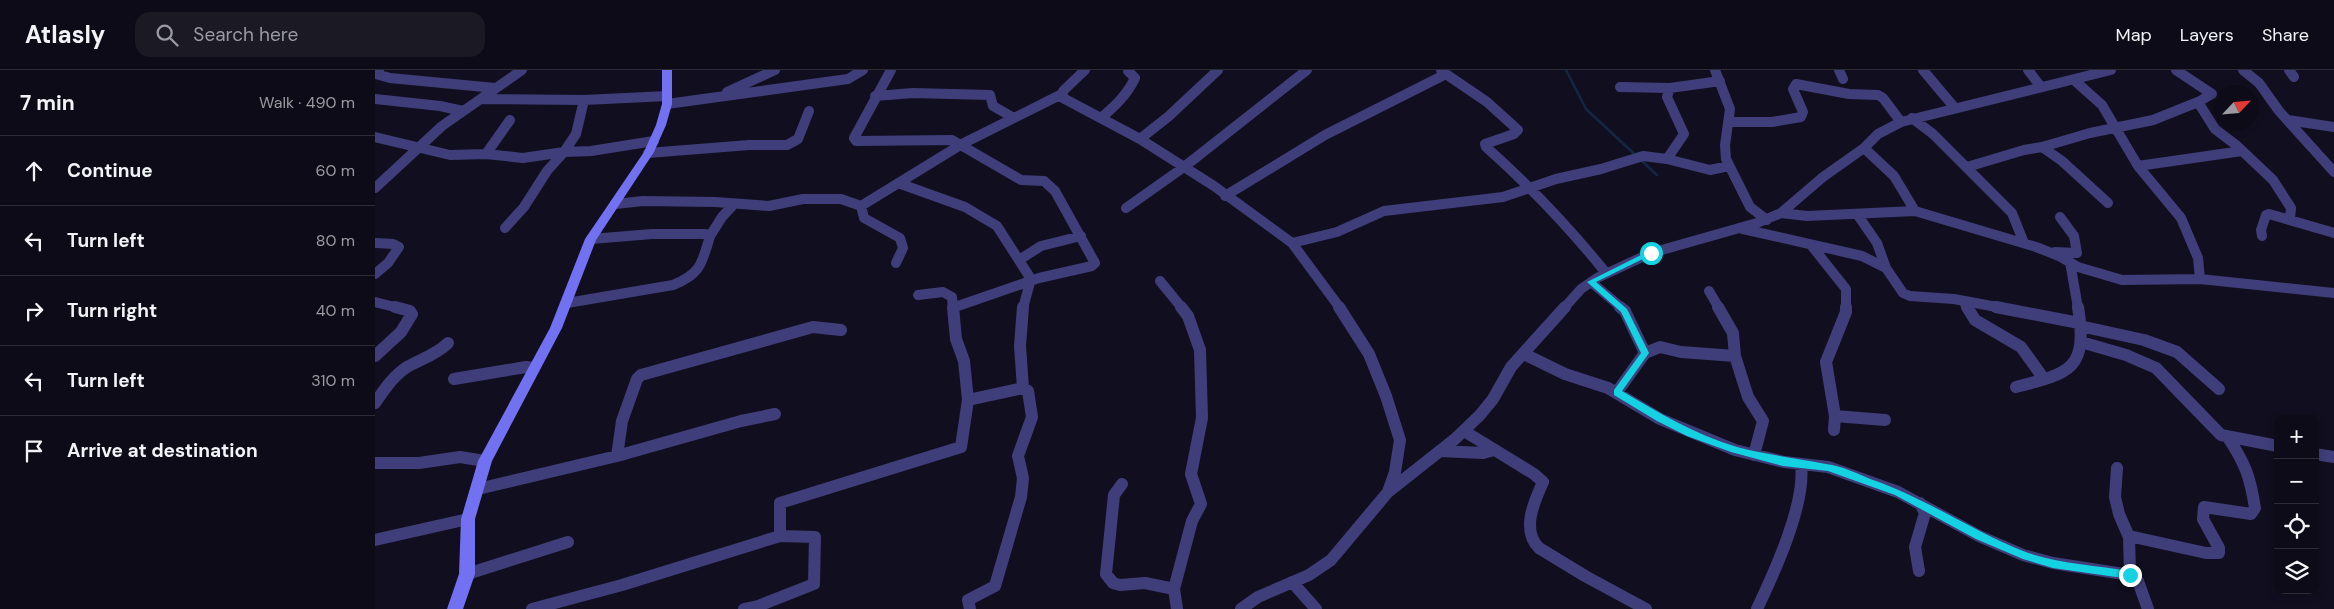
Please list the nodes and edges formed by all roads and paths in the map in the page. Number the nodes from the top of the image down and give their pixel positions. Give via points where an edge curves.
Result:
1 (379, 70) edge
2 (522, 70) edge
3 (667, 70) edge
4 (748, 70) edge
5 (775, 70) edge
6 (863, 70) edge
7 (891, 70) edge
8 (1085, 70) edge
9 (1218, 70) edge
10 (1307, 70) edge
11 (1715, 70) edge
12 (1923, 70) edge
13 (2028, 70) edge
14 (2111, 70) edge
15 (2176, 70) edge
16 (2243, 70) edge
17 (1128, 71) edge
18 (1443, 72) edge
19 (2074, 80) junction
20 (1720, 81) junction
21 (751, 82) junction
22 (1619, 87) dead end
23 (2041, 87) junction
24 (495, 88) junction
25 (1670, 88) junction
26 (1062, 94) junction
27 (875, 96) junction
28 (715, 98) junction
29 (375, 99) edge
30 (481, 99) junction
31 (584, 100) junction
32 (667, 100) junction
33 (2198, 102) junction
34 (1954, 107) junction
35 (463, 111) junction
36 (809, 111) dead end
37 (1014, 118) junction
38 (1101, 118) junction
39 (510, 120) dead end
40 (1906, 120) junction
41 (2288, 120) junction
42 (1729, 122) junction
43 (2114, 127) junction
44 (2334, 127) edge
45 (375, 137) edge
46 (1140, 138) junction
47 (385, 140) junction
48 (654, 141) junction
49 (962, 144) junction
50 (418, 147) junction
51 (2042, 147) junction
52 (375, 148) edge
53 (1864, 148) junction
54 (564, 152) junction
55 (2242, 152) junction
56 (648, 153) junction
57 (486, 154) junction
58 (1667, 159) junction
59 (1729, 166) junction
60 (2138, 166) junction
61 (1184, 167) junction
62 (1967, 167) junction
63 (2334, 172) edge
64 (898, 183) junction
65 (375, 188) edge
66 (1531, 188) junction
67 (1225, 196) junction
68 (2108, 203) dead end
69 (615, 204) junction
70 (734, 204) junction
71 (861, 206) junction
72 (1125, 208) dead end
73 (1915, 211) junction
74 (1781, 213) junction
75 (1857, 214) junction
76 (2060, 216) dead end
77 (2290, 218) junction
78 (1762, 222) junction
79 (505, 228) dead end
80 (1739, 228) junction
81 (2334, 233) edge
82 (710, 236) junction
83 (1081, 236) junction
84 (2261, 236) dead end
85 (591, 238) junction
86 (375, 243) edge
87 (1292, 243) junction
88 (2024, 243) junction
89 (1811, 244) junction
90 (2051, 252) junction
91 (1019, 260) junction
92 (2070, 262) junction
93 (897, 263) dead end
94 (1886, 268) junction
95 (1606, 273) junction
96 (375, 274) edge
97 (1031, 279) junction
98 (2200, 279) junction
99 (1160, 281) dead end
100 (1591, 282) junction
101 (1709, 291) dead end
102 (2334, 293) edge
103 (918, 295) dead end
104 (1963, 301) junction
105 (375, 302) edge
106 (567, 303) junction
107 (955, 307) junction
108 (2080, 324) junction
109 (841, 330) dead end
110 (2081, 342) junction
111 (448, 343) dead end
112 (1645, 353) junction
113 (1524, 354) junction
114 (375, 356) edge
115 (1735, 356) junction
116 (534, 368) junction
117 (454, 379) dead end
118 (2043, 380) junction
119 (2017, 386) dead end
120 (1023, 388) junction
121 (2219, 389) dead end
122 (1617, 392) junction
123 (968, 400) junction
124 (375, 402) edge
125 (775, 414) dead end
126 (1835, 416) junction
127 (1885, 420) dead end
128 (1834, 430) dead end
129 (1464, 431) junction
130 (2227, 436) junction
131 (2274, 445) edge
132 (1494, 450) junction
133 (1440, 451) junction
134 (1753, 455) junction
135 (2319, 455) edge
136 (617, 456) junction
137 (2334, 457) edge
138 (485, 461) junction
139 (375, 463) edge
140 (1801, 465) junction
141 (2117, 468) dead end
142 (1122, 484) dead end
143 (479, 489) junction
144 (1387, 492) junction
145 (1919, 502) junction
146 (468, 519) junction
147 (780, 536) junction
148 (2129, 536) junction
149 (375, 540) edge
150 (568, 542) dead end
151 (1919, 571) dead end
152 (467, 574) junction
153 (2130, 575) junction
154 (1292, 582) junction
155 (1174, 589) junction
156 (455, 609) edge
157 (533, 609) edge
158 (744, 609) edge
159 (970, 609) edge
160 (1177, 609) edge
161 (1241, 609) edge
162 (1316, 609) edge
163 (1646, 609) edge
164 (1757, 609) edge
165 (2148, 609) edge

1 - 24 street via 376,74 390,78
2 - 24 street
3 - 32 street
4 - 21 street
5 - 21 street
6 - 28 street via 848,79
7 - 27 street
8 - 26 street
9 - 46 street
10 - 61 street
11 - 20 street
12 - 34 street
13 - 23 street
14 - 19 street
15 - 33 street via 2211,94
16 - 41 street via 2259,83
17 - 38 street via 1135,78 1133,84
18 - 66 street via 1487,102 1518,130 1485,144
18 - 67 street via 1325,135
19 - 23 street
19 - 43 street via 2102,105
20 - 25 street
20 - 42 street via 1729,103
21 - 28 street
22 - 25 street
23 - 34 street
24 - 30 street
25 - 58 street via 1667,97 1684,134
26 - 37 street
26 - 38 street via 1069,102
27 - 37 street via 913,93 990,95 993,106
27 - 49 street via 854,138 856,141 952,140
28 - 32 street
29 - 35 street
30 - 31 street
30 - 35 street
31 - 32 street
31 - 54 street via 576,134
32 - 48 street
33 - 43 street via 2153,120
33 - 55 street via 2215,128
34 - 40 street
35 - 50 street
36 - 56 street via 798,139 787,145
37 - 49 street
38 - 46 street
39 - 57 street
40 - 42 street via 1878,95 1849,94 1796,84 1793,89 1803,112 1801,117 1772,122
40 - 53 street via 1878,134
40 - 62 street via 1933,134
41 - 44 street
41 - 63 street
42 - 59 street via 1725,152
43 - 51 street
43 - 60 street
45 - 47 street
46 - 61 street
47 - 50 street
47 - 52 street
48 - 54 street
48 - 56 street
49 - 64 street
49 - 83 street via 1021,180 1044,181 1055,191
50 - 57 street via 450,155
50 - 65 street
51 - 62 street
51 - 68 street
53 - 73 street via 1904,187
53 - 74 street
54 - 57 street via 523,158
54 - 79 street
55 - 60 street
55 - 77 street via 2273,180 2291,208
56 - 69 street
58 - 59 street via 1710,170
58 - 66 street via 1639,157
59 - 78 street
60 - 98 street via 2181,218 2198,258
61 - 67 street
61 - 72 street
62 - 88 street via 2012,213
64 - 71 street
64 - 91 street via 965,206 997,226
66 - 87 street via 1503,197 1384,211 1337,232
66 - 95 street
67 - 87 street
69 - 70 street via 643,200
69 - 85 street
70 - 71 street via 769,206 803,199 841,199
70 - 82 street via 721,217
71 - 93 street via 864,218 900,238 903,248
73 - 75 street
73 - 88 street
74 - 75 street via 1807,216
74 - 78 street
75 - 94 street via 1877,243
76 - 90 street via 2074,236 2077,253
77 - 81 street
77 - 84 street via 2266,215
78 - 80 street
80 - 89 street
80 - 95 street via 1651,253
82 - 85 street via 652,234
82 - 106 street via 697,274 689,280
83 - 91 street via 1041,246
83 - 97 street via 1095,263 1092,266
85 - 106 street
86 - 96 street via 399,247
87 - 144 street via 1369,354 1386,396 1400,440 1395,472
88 - 90 street
89 - 94 street via 1862,256
89 - 126 street via 1846,289 1846,312 1826,362
90 - 92 street
91 - 97 street
92 - 98 street via 2091,273 2122,280
92 - 108 street
94 - 104 street via 1903,293 1920,298
95 - 100 street
97 - 107 street
97 - 120 street via 1023,300 1019,353
98 - 102 street
99 - 155 street via 1188,316 1200,350 1202,418 1191,474 1201,504 1192,522
100 - 112 street via 1625,311
100 - 113 street via 1581,289
101 - 115 street via 1733,333
103 - 107 street via 943,292 952,297
104 - 108 street
104 - 118 street via 1975,320 2021,347
105 - 114 street via 412,314 400,334
106 - 116 street
107 - 123 street via 956,340 964,361
108 - 110 street
108 - 121 street via 2177,352
109 - 136 street via 813,327 641,375 621,421
110 - 118 street via 2074,364
110 - 130 street via 2156,368 2196,407 2207,423
111 - 124 street via 433,355 403,370
112 - 115 street via 1660,347 1689,353
112 - 122 street
113 - 122 street via 1565,374
113 - 129 street via 1511,367 1493,399
115 - 134 street via 1748,397 1763,421
116 - 117 street
116 - 138 street
118 - 119 street
120 - 123 street
120 - 159 street via 1028,391 1032,417 1018,456 1023,478 1021,497 995,586 968,600
122 - 134 street via 1690,433
123 - 147 street via 961,447 780,503
125 - 136 street
126 - 127 street
126 - 128 street
129 - 132 street
129 - 133 street
130 - 131 street
130 - 148 street via 2250,477 2255,508 2251,514 2204,508 2203,519 2219,552 2206,553
132 - 133 street via 1473,454
132 - 163 street via 1543,482 1531,515 1531,536 1535,546
133 - 144 street
134 - 140 street
135 - 137 street
136 - 143 street
138 - 139 street via 474,457 419,463
138 - 143 street
140 - 145 street via 1828,468
140 - 164 street via 1804,476 1798,498 1775,569
141 - 148 street via 2114,498
142 - 155 street via 1114,495 1106,574 1113,583 1120,585 1145,583
143 - 146 street
144 - 154 street via 1331,560
145 - 151 street via 1925,511 1925,521 1915,544
145 - 153 street via 1979,536 2023,555
146 - 149 street
146 - 152 street
147 - 157 street
147 - 158 street via 815,537 814,584
148 - 153 street via 2132,552
150 - 152 street
152 - 156 street
153 - 165 street via 2138,581
154 - 161 street
154 - 162 street
155 - 160 street

